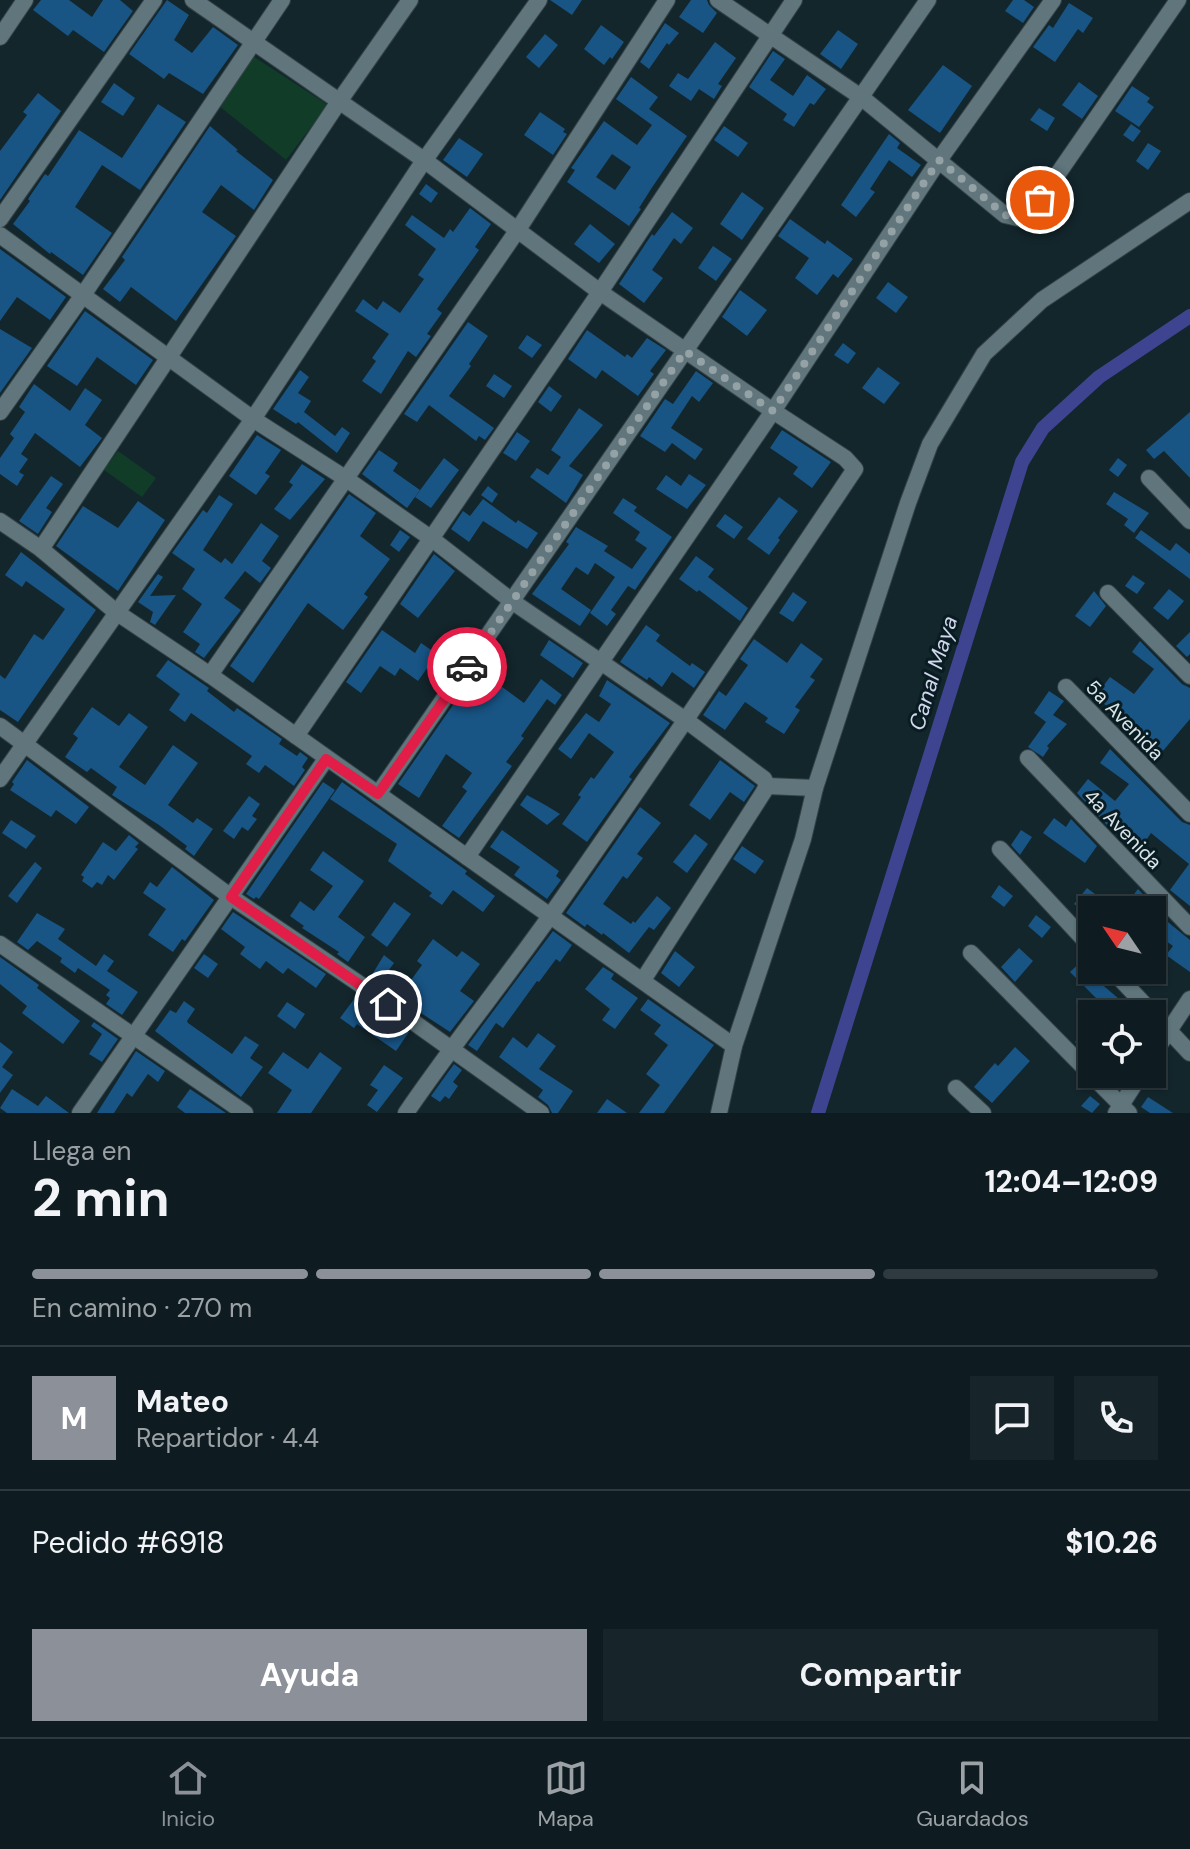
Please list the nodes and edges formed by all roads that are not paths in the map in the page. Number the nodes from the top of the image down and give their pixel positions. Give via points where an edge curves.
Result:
1 (25, 0) edge
2 (154, 0) edge
3 (193, 0) edge
4 (282, 0) edge
5 (410, 0) edge
6 (539, 0) edge
7 (667, 0) edge
8 (718, 0) edge
9 (794, 0) edge
10 (928, 0) edge
11 (1053, 0) edge
12 (1178, 0) edge
13 (768, 36) junction
14 (0, 37) edge
15 (253, 41) junction
16 (861, 97) junction
17 (338, 103) junction
18 (424, 160) junction
19 (939, 160) junction
20 (1190, 201) edge
21 (0, 219) edge
22 (517, 231) junction
23 (0, 235) edge
24 (600, 292) junction
25 (83, 295) junction
26 (685, 351) junction
27 (168, 357) junction
28 (773, 411) junction
29 (0, 412) edge
30 (253, 419) junction
31 (345, 478) junction
32 (1149, 478) dead end
33 (0, 521) edge
34 (1190, 521) edge
35 (432, 539) junction
36 (41, 549) junction
37 (1108, 593) dead end
38 (513, 602) junction
39 (116, 612) junction
40 (601, 663) junction
41 (210, 675) junction
42 (1190, 676) edge
43 (1066, 687) dead end
44 (687, 721) junction
45 (0, 726) edge
46 (296, 736) junction
47 (25, 743) junction
48 (1028, 758) dead end
49 (326, 759) junction
50 (0, 779) edge
51 (767, 786) junction
52 (815, 788) junction
53 (378, 794) junction
54 (1190, 814) edge
55 (1000, 849) dead end
56 (467, 857) junction
57 (231, 897) junction
58 (551, 915) junction
59 (1190, 927) edge
60 (1078, 933) edge
61 (0, 944) edge
62 (971, 953) dead end
63 (643, 980) junction
64 (1125, 984) edge
65 (1190, 999) edge
66 (1168, 1031) junction
67 (1166, 1034) edge
68 (133, 1036) junction
69 (734, 1046) junction
70 (450, 1048) junction
71 (1190, 1053) edge
72 (956, 1088) dead end
73 (1134, 1088) edge
74 (1122, 1110) edge
75 (80, 1113) edge
76 (245, 1113) edge
77 (406, 1113) edge
78 (541, 1113) edge
79 (719, 1113) edge
80 (983, 1113) edge

1 - 14 street
2 - 21 street
3 - 15 street
4 - 15 street
5 - 17 street
6 - 18 street
7 - 22 street
8 - 13 street
9 - 13 street
10 - 16 street
11 - 19 street
12 - 19 street via 1026,220 1005,215
13 - 16 street
13 - 24 street
15 - 17 street
15 - 25 street
16 - 19 street
16 - 26 street
17 - 18 street
17 - 27 street
18 - 22 street
18 - 30 street
19 - 28 street
20 - 52 street via 1042,300 984,354 930,444
22 - 24 street
22 - 31 street
23 - 25 street
24 - 26 street
24 - 35 street
25 - 27 street
25 - 29 street
26 - 28 street
26 - 38 street
27 - 30 street
27 - 36 street
28 - 40 street
28 - 44 street via 855,469
30 - 31 street
30 - 39 street
31 - 35 street
31 - 41 street
32 - 34 street
33 - 36 street
35 - 38 street
35 - 46 street
36 - 39 street
37 - 42 street
38 - 40 street
38 - 53 street
39 - 41 street
39 - 47 street
40 - 44 street
40 - 56 street
41 - 46 street
43 - 54 street, 5a Avenida
44 - 51 street
44 - 58 street
45 - 47 street
46 - 49 street
47 - 50 street
47 - 57 street
48 - 59 street, 4a Avenida
49 - 53 street
49 - 57 street
51 - 52 street
51 - 63 street
52 - 69 street
53 - 56 street
55 - 60 street
56 - 58 street
57 - 68 street
57 - 70 street
58 - 63 street
58 - 70 street
61 - 68 street
62 - 74 street
63 - 69 street
64 - 66 street
65 - 66 street
66 - 67 street
66 - 71 street
68 - 75 street
68 - 76 street
69 - 79 street
70 - 77 street
70 - 78 street
72 - 80 street
73 - 74 street

